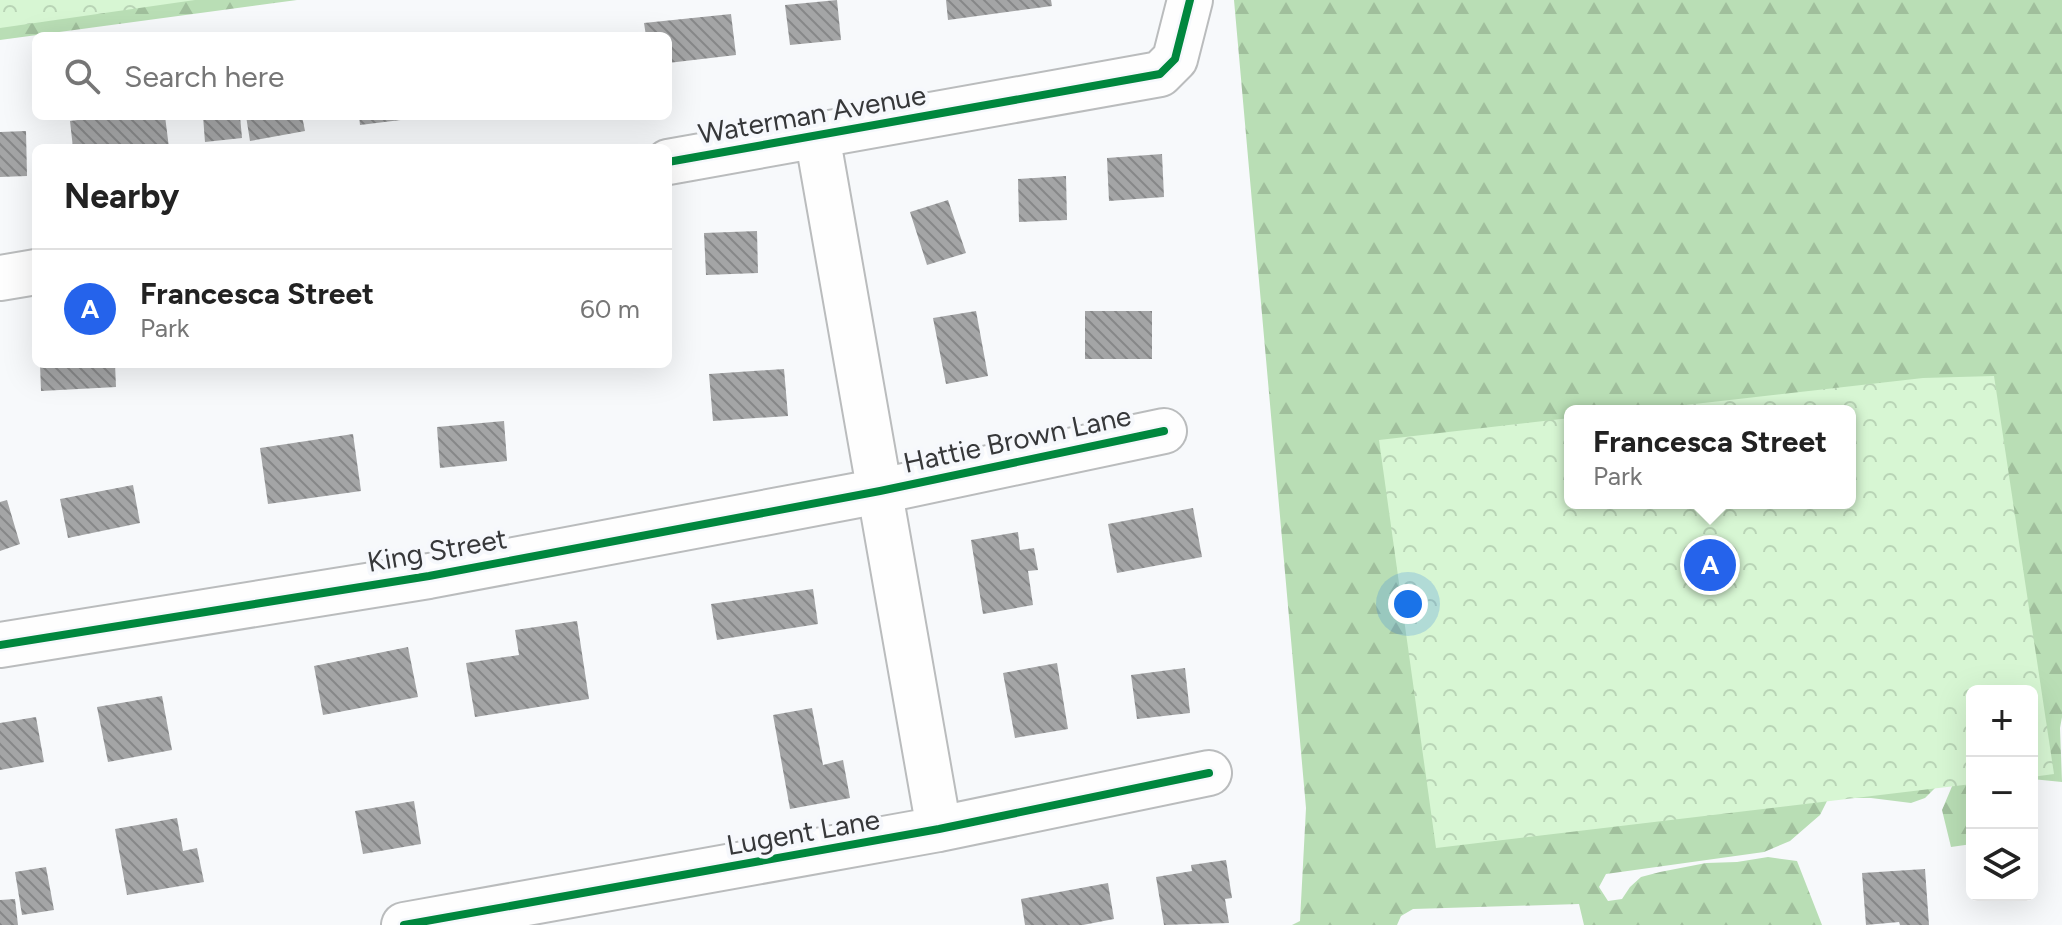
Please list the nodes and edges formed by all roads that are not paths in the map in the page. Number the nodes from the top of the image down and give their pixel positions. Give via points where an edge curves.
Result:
1 (1190, 0) edge
2 (817, 135) junction
3 (672, 161) edge
4 (32, 273) edge
5 (0, 278) edge
6 (1164, 431) dead end
7 (880, 491) junction
8 (0, 645) edge
9 (1209, 773) dead end
10 (939, 829) junction
11 (404, 925) edge

1 - 2 street, Waterman Avenue via 1175,59 1160,74
2 - 3 street, Waterman Avenue
2 - 7 street, Hattie Brown Lane
4 - 5 street
6 - 7 street, Hattie Brown Lane
7 - 8 street, King Street via 429,576
7 - 10 street, Hattie Brown Lane
9 - 10 street, Lugent Lane
10 - 11 street, Lugent Lane

